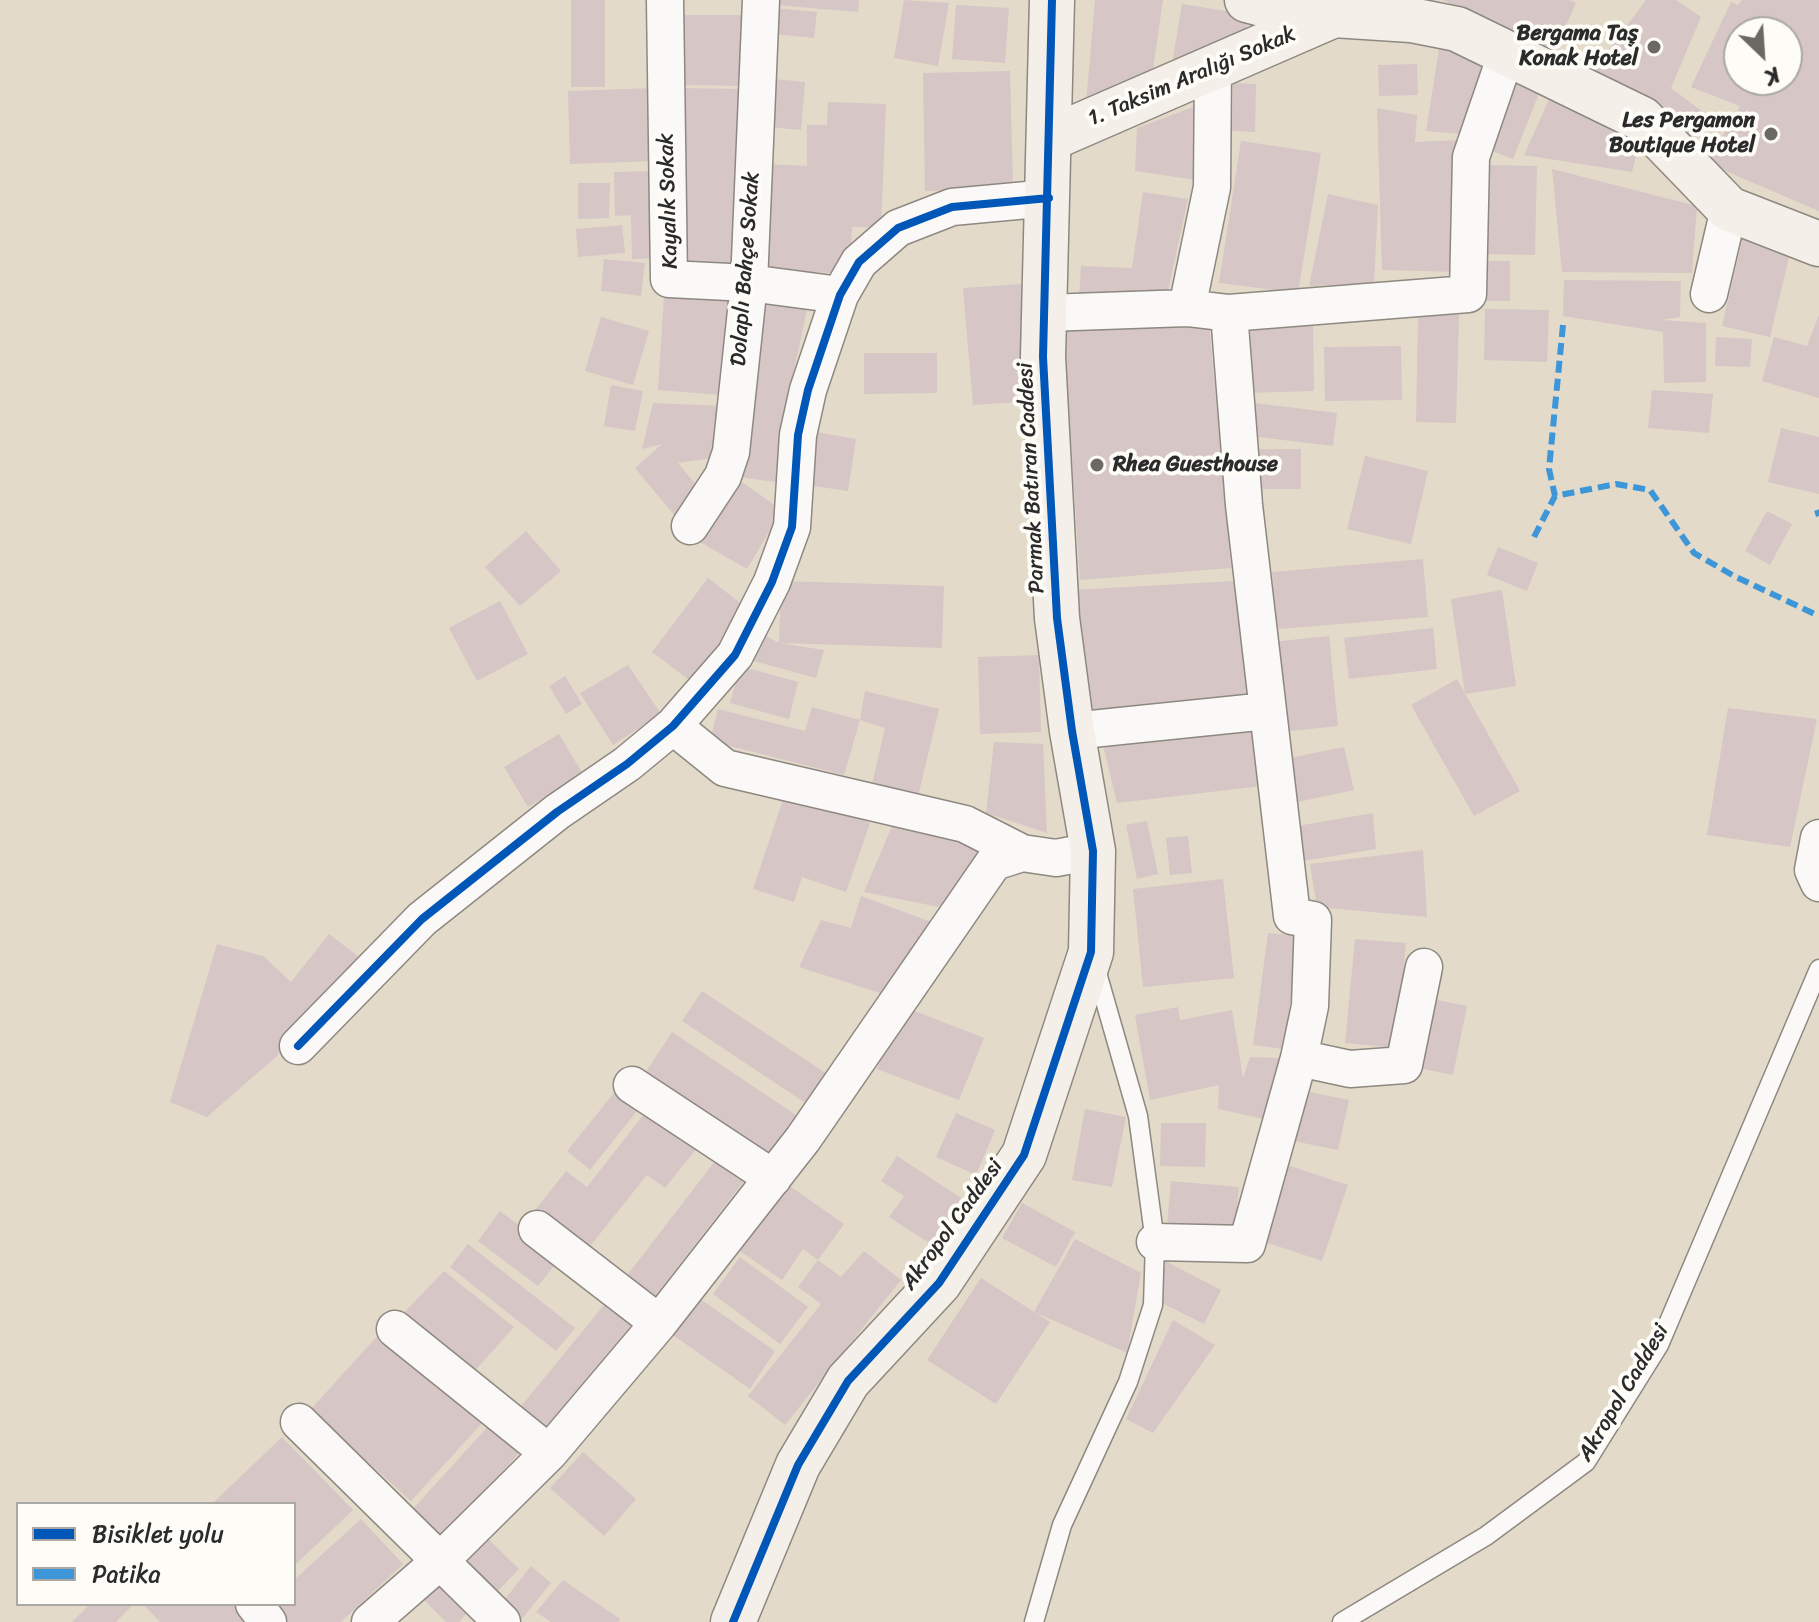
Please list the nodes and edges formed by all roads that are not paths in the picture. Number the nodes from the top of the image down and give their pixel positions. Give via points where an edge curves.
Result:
1 (665, 0) edge
2 (761, 0) edge
3 (1052, 0) edge
4 (1247, 0) edge
5 (1334, 15) junction
6 (1507, 52) junction
7 (1213, 68) junction
8 (1049, 139) junction
9 (1049, 198) junction
10 (1729, 209) junction
11 (1819, 244) edge
12 (749, 283) junction
13 (1709, 294) dead end
14 (840, 295) junction
15 (1187, 308) junction
16 (1046, 313) junction
17 (1229, 313) junction
18 (690, 526) dead end
19 (1267, 711) junction
20 (673, 726) junction
21 (1072, 731) junction
22 (1819, 838) edge
23 (1093, 851) junction
24 (1022, 853) junction
25 (1819, 883) edge
26 (1091, 952) junction
27 (1424, 967) dead end
28 (1819, 969) edge
29 (298, 1046) dead end
30 (1299, 1058) junction
31 (632, 1085) dead end
32 (773, 1178) junction
33 (537, 1229) dead end
34 (1155, 1242) junction
35 (659, 1323) junction
36 (395, 1329) dead end
37 (299, 1422) dead end
38 (549, 1453) junction
39 (439, 1562) junction
40 (256, 1606) edge
41 (268, 1622) edge
42 (370, 1622) edge
43 (502, 1622) edge
44 (733, 1622) edge
45 (1034, 1622) edge
46 (1342, 1622) edge

1 - 12 street, Kayalık Sokak via 669,279
2 - 12 street, Dolaplı Bahçe Sokak
3 - 8 main road, Parmak Batıran Caddesi
4 - 5 main road
5 - 6 main road via 1457,29
5 - 7 main road, 1. Taksim Aralığı Sokak
6 - 10 main road via 1642,119
6 - 17 street via 1471,157 1468,294
7 - 8 main road, 1. Taksim Aralığı Sokak
7 - 15 street via 1212,187
8 - 9 main road, Parmak Batıran Caddesi
9 - 14 street via 952,207 898,228 859,262
9 - 16 main road, Parmak Batıran Caddesi
10 - 11 main road
10 - 13 street
12 - 14 street, Kayalık Sokak
12 - 18 street, Dolaplı Bahçe Sokak via 731,452 723,476
14 - 20 street via 808,390 798,435 792,527 772,582 735,655
15 - 16 street
15 - 17 street
16 - 21 main road, Parmak Batıran Caddesi via 1043,357 1057,618
17 - 19 street
19 - 21 street
19 - 30 street via 1292,916 1313,920 1310,1006
20 - 24 street via 725,768 965,824
20 - 29 street via 422,919
21 - 23 main road, Parmak Batıran Caddesi
22 - 25 street via 1813,870
23 - 24 street via 1056,858
23 - 26 main road, Parmak Batıran Caddesi
24 - 32 street via 994,862
26 - 34 lane via 1138,1116
26 - 44 main road, Akropol Caddesi via 1024,1155 939,1283 848,1381 798,1465
27 - 30 street via 1404,1065 1350,1069
28 - 46 lane, Akropol Caddesi via 1659,1345 1586,1462 1486,1536
30 - 34 street via 1247,1244
31 - 32 street
32 - 35 street
33 - 35 street
34 - 45 lane via 1153,1305 1128,1382 1062,1525
35 - 38 street
36 - 38 street
37 - 39 street
38 - 39 street
39 - 42 street
39 - 43 street
40 - 41 street

